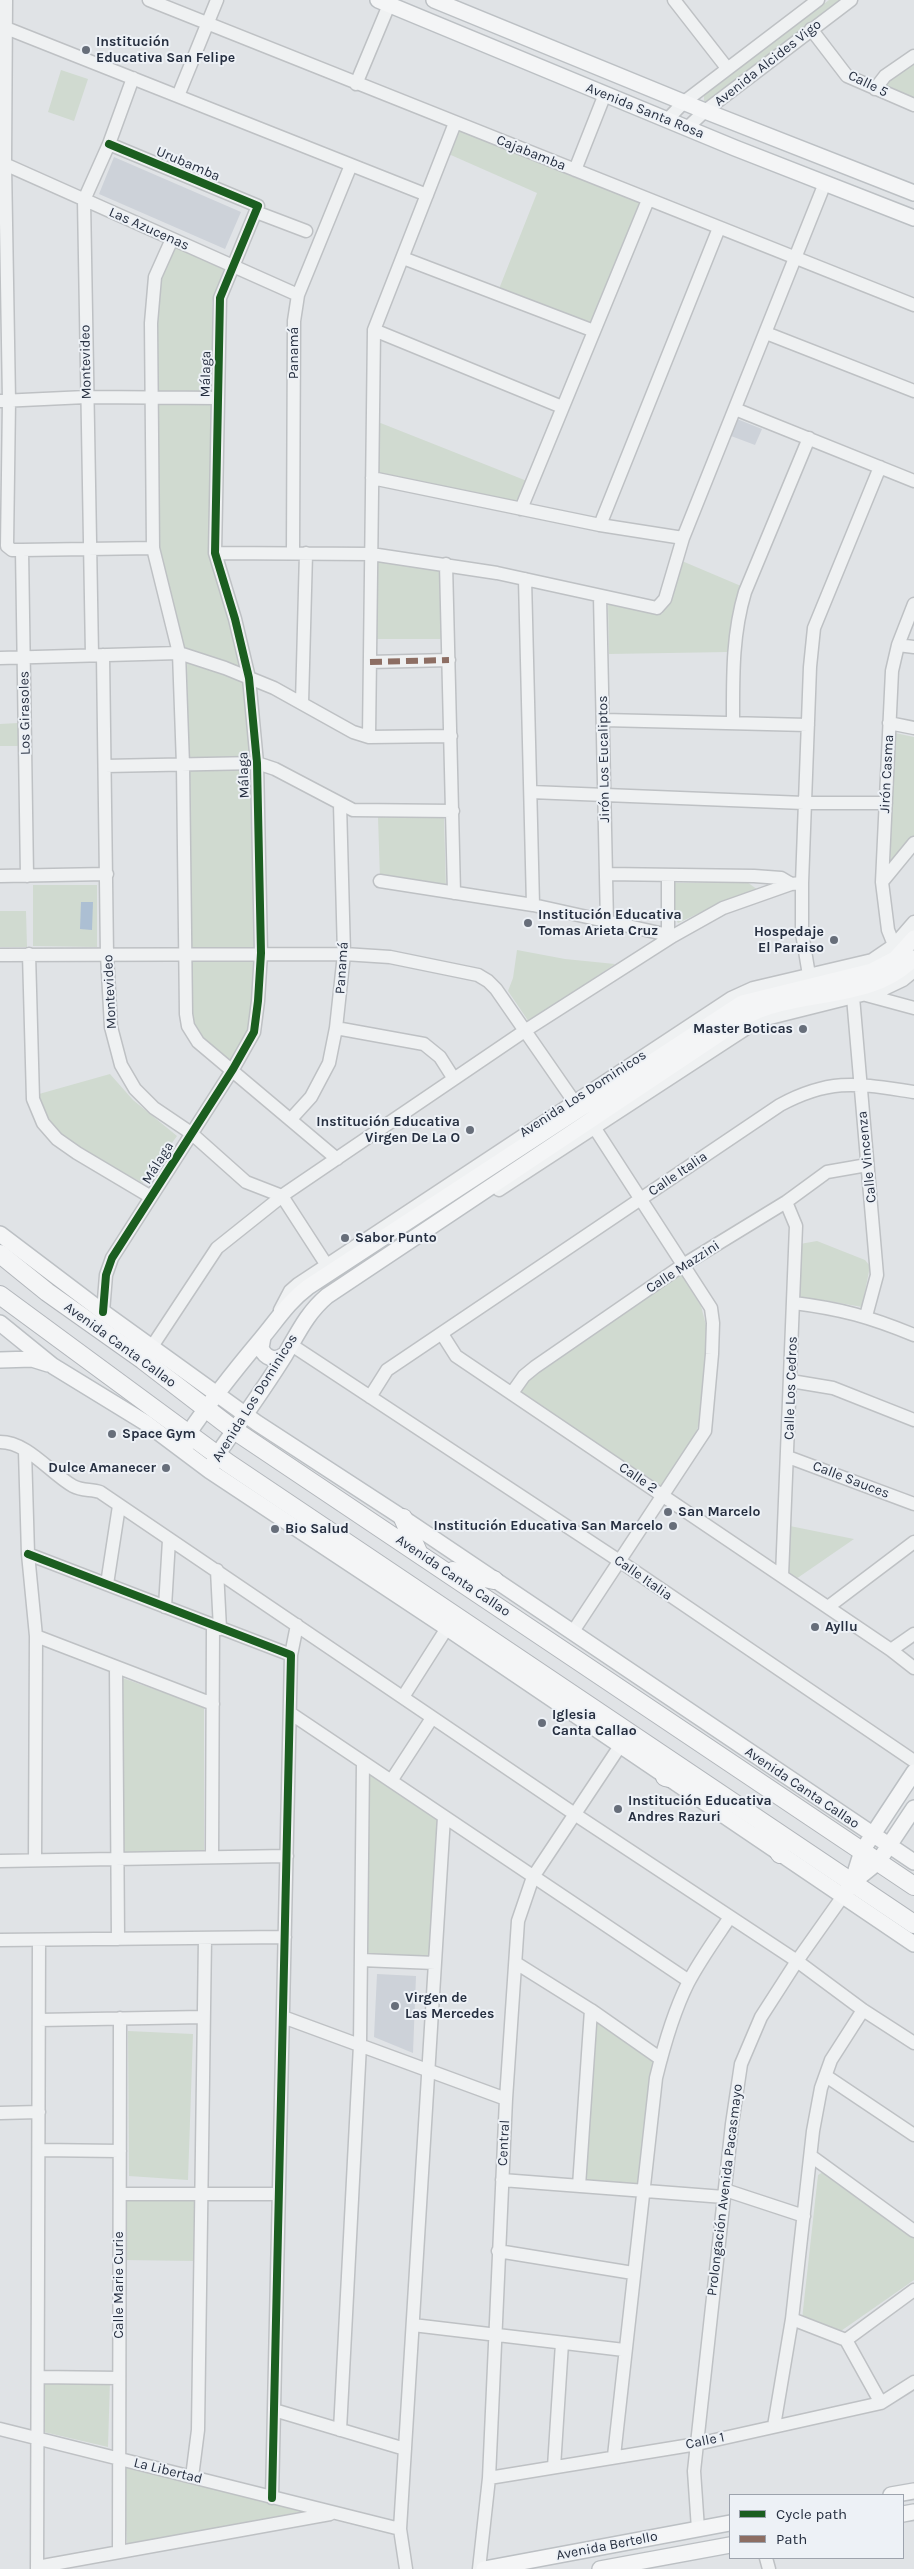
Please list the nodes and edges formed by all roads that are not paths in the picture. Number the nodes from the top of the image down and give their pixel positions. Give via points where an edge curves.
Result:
1 (6, 0) edge
2 (149, 0) edge
3 (217, 0) edge
4 (434, 0) edge
5 (674, 0) edge
6 (818, 0) edge
7 (851, 0) edge
8 (386, 2) edge
9 (208, 25) junction
10 (6, 28) junction
11 (811, 29) junction
12 (914, 56) edge
13 (727, 68) junction
14 (133, 78) junction
15 (356, 84) junction
16 (875, 89) junction
17 (604, 94) junction
18 (178, 96) junction
19 (684, 102) junction
20 (914, 105) edge
21 (706, 111) junction
22 (668, 120) junction
23 (455, 123) junction
24 (687, 128) junction
25 (109, 144) junction
26 (2, 163) edge
27 (351, 165) junction
28 (575, 170) junction
29 (825, 183) junction
30 (914, 193) edge
31 (427, 195) junction
32 (84, 200) junction
33 (648, 200) junction
34 (257, 209) junction
35 (914, 218) edge
36 (719, 228) junction
37 (306, 231) dead end
38 (172, 239) junction
39 (403, 258) junction
40 (796, 258) junction
41 (233, 266) junction
42 (298, 295) junction
43 (914, 305) edge
44 (374, 330) junction
45 (594, 331) junction
46 (766, 333) junction
47 (914, 391) edge
48 (86, 397) junction
49 (151, 398) junction
50 (218, 398) junction
51 (4, 401) edge
52 (562, 407) junction
53 (736, 409) junction
54 (809, 438) junction
55 (880, 467) junction
56 (372, 478) junction
57 (914, 481) edge
58 (521, 509) junction
59 (600, 525) junction
60 (683, 538) junction
61 (153, 548) junction
62 (22, 550) junction
63 (89, 550) junction
64 (293, 552) junction
65 (215, 553) junction
66 (306, 553) junction
67 (371, 554) junction
68 (446, 564) junction
69 (526, 579) junction
70 (600, 596) junction
71 (914, 604) edge
72 (898, 645) junction
73 (914, 647) edge
74 (179, 653) junction
75 (98, 655) junction
76 (24, 657) junction
77 (0, 658) edge
78 (449, 660) junction
79 (370, 662) junction
80 (249, 678) junction
81 (302, 702) junction
82 (604, 720) junction
83 (733, 723) junction
84 (889, 724) junction
85 (808, 725) junction
86 (914, 728) edge
87 (450, 736) junction
88 (369, 737) junction
89 (256, 763) junction
90 (183, 765) junction
91 (105, 766) junction
92 (531, 792) junction
93 (605, 796) junction
94 (804, 803) junction
95 (886, 803) junction
96 (340, 804) junction
97 (453, 811) junction
98 (914, 843) edge
99 (107, 874) junction
100 (606, 874) junction
101 (668, 875) junction
102 (0, 876) edge
103 (27, 876) junction
104 (380, 881) dead end
105 (882, 882) junction
106 (796, 884) junction
107 (454, 893) junction
108 (533, 905) junction
109 (607, 922) junction
110 (914, 922) edge
111 (670, 935) junction
112 (914, 938) edge
113 (894, 946) junction
114 (260, 953) junction
115 (29, 954) junction
116 (107, 954) junction
117 (183, 954) junction
118 (344, 954) junction
119 (0, 955) edge
120 (914, 958) edge
121 (914, 971) edge
122 (809, 974) junction
123 (783, 981) junction
124 (770, 995) junction
125 (858, 996) junction
126 (914, 1008) edge
127 (336, 1028) junction
128 (526, 1030) junction
129 (736, 1035) junction
130 (710, 1040) junction
131 (233, 1069) junction
132 (454, 1079) junction
133 (860, 1084) junction
134 (914, 1092) edge
135 (574, 1100) junction
136 (292, 1119) junction
137 (594, 1127) junction
138 (191, 1133) junction
139 (338, 1159) junction
140 (867, 1164) junction
141 (282, 1196) junction
142 (151, 1197) junction
143 (641, 1200) junction
144 (786, 1202) junction
145 (0, 1234) edge
146 (0, 1254) edge
147 (326, 1264) junction
148 (683, 1265) junction
149 (0, 1295) edge
150 (794, 1303) junction
151 (103, 1312) junction
152 (278, 1316) junction
153 (866, 1316) junction
154 (0, 1323) edge
155 (301, 1325) junction
156 (442, 1334) junction
157 (914, 1335) edge
158 (263, 1337) junction
159 (151, 1348) junction
160 (287, 1350) junction
161 (0, 1360) edge
162 (53, 1366) junction
163 (791, 1381) junction
164 (216, 1393) junction
165 (512, 1394) junction
166 (370, 1397) junction
167 (205, 1409) junction
168 (245, 1414) junction
169 (914, 1420) edge
170 (234, 1430) junction
171 (188, 1434) junction
172 (0, 1442) edge
173 (25, 1451) junction
174 (186, 1453) junction
175 (217, 1455) junction
176 (788, 1457) junction
177 (210, 1471) junction
178 (664, 1496) junction
179 (914, 1504) edge
180 (120, 1506) junction
181 (403, 1518) junction
182 (170, 1540) junction
183 (914, 1542) edge
184 (418, 1553) junction
185 (28, 1554) junction
186 (621, 1562) junction
187 (443, 1569) junction
188 (217, 1570) junction
189 (782, 1576) junction
190 (494, 1580) junction
191 (107, 1584) junction
192 (165, 1607) junction
193 (828, 1607) junction
194 (297, 1625) junction
195 (216, 1628) junction
196 (447, 1628) junction
197 (572, 1633) junction
198 (914, 1634) edge
199 (36, 1636) junction
200 (891, 1650) junction
201 (291, 1655) junction
202 (116, 1667) junction
203 (914, 1668) edge
204 (403, 1697) junction
205 (213, 1704) junction
206 (290, 1714) junction
207 (432, 1718) junction
208 (620, 1746) junction
209 (914, 1761) edge
210 (363, 1762) junction
211 (914, 1772) edge
212 (665, 1777) junction
213 (390, 1781) junction
214 (710, 1787) junction
215 (914, 1808) edge
216 (888, 1812) junction
217 (575, 1814) junction
218 (444, 1817) junction
219 (905, 1822) junction
220 (762, 1824) junction
221 (873, 1835) junction
222 (889, 1846) junction
223 (862, 1851) junction
224 (780, 1854) junction
225 (286, 1856) junction
226 (212, 1857) junction
227 (118, 1859) junction
228 (0, 1860) edge
229 (35, 1860) junction
230 (878, 1862) junction
231 (914, 1862) edge
232 (533, 1877) junction
233 (914, 1886) edge
234 (847, 1889) junction
235 (730, 1917) junction
236 (914, 1924) edge
237 (285, 1937) junction
238 (205, 1938) junction
239 (118, 1939) junction
240 (0, 1940) edge
241 (39, 1941) junction
242 (914, 1944) edge
243 (361, 1960) junction
244 (796, 1961) junction
245 (435, 1963) junction
246 (516, 1963) junction
247 (689, 1981) junction
248 (591, 2010) junction
249 (863, 2010) junction
250 (204, 2017) junction
251 (283, 2017) junction
252 (120, 2018) junction
253 (39, 2020) junction
254 (914, 2044) edge
255 (360, 2045) junction
256 (661, 2059) junction
257 (430, 2071) junction
258 (826, 2076) junction
259 (506, 2099) junction
260 (39, 2112) junction
261 (0, 2113) edge
262 (914, 2135) edge
263 (38, 2150) junction
264 (120, 2151) junction
265 (811, 2156) junction
266 (502, 2180) junction
267 (579, 2186) junction
268 (642, 2191) junction
269 (120, 2194) junction
270 (201, 2194) junction
271 (279, 2194) junction
272 (724, 2194) junction
273 (804, 2216) junction
274 (914, 2231) edge
275 (498, 2251) junction
276 (633, 2273) junction
277 (914, 2290) edge
278 (792, 2319) junction
279 (413, 2325) junction
280 (494, 2335) junction
281 (846, 2340) junction
282 (562, 2343) junction
283 (624, 2350) junction
284 (38, 2377) junction
285 (119, 2378) junction
286 (914, 2382) edge
287 (881, 2403) junction
288 (274, 2410) junction
289 (774, 2426) junction
290 (0, 2429) edge
291 (340, 2430) junction
292 (37, 2439) junction
293 (697, 2444) junction
294 (405, 2449) junction
295 (614, 2456) junction
296 (118, 2459) junction
297 (554, 2467) junction
298 (192, 2478) junction
299 (489, 2478) junction
300 (914, 2491) edge
301 (897, 2494) edge
302 (272, 2498) junction
303 (335, 2514) junction
304 (729, 2523) edge
305 (400, 2529) junction
306 (698, 2529) junction
307 (729, 2545) edge
308 (119, 2552) junction
309 (37, 2568) edge
310 (406, 2569) edge
311 (479, 2569) edge
312 (484, 2569) edge
313 (605, 2569) edge

1 - 10 street
2 - 9 street, Cajabamba
3 - 9 street
4 - 19 main road, Avenida Santa Rosa
5 - 13 street
6 - 13 street, Avenida Alcides Vigo
7 - 11 street, Avenida Alcides Vigo
8 - 15 street
8 - 17 main road, Avenida Santa Rosa
9 - 15 street, Cajabamba
9 - 18 street
10 - 14 street
10 - 26 street
11 - 16 street, Calle 5 via 847,76
11 - 21 street, Avenida Alcides Vigo
12 - 16 street via 885,76
13 - 19 street, Avenida Alcides Vigo
14 - 18 street
14 - 25 street, Montevideo
15 - 23 street, Cajabamba
16 - 20 street, Calle 5
17 - 22 main road, Avenida Santa Rosa
17 - 28 street
18 - 27 street
19 - 21 main road, Avenida Santa Rosa
19 - 22 street, Avenida Alcides Vigo
21 - 24 street, Avenida Alcides Vigo
21 - 30 main road, Avenida Santa Rosa
22 - 24 main road, Avenida Santa Rosa
23 - 28 street, Cajabamba
23 - 31 street
24 - 29 main road, Avenida Santa Rosa
25 - 32 street, Montevideo
25 - 34 street, Urubamba
26 - 32 street, Las Azucenas
26 - 51 street
27 - 31 street
27 - 42 street, Panamá
28 - 33 street, Cajabamba
29 - 35 main road, Avenida Santa Rosa
29 - 40 street
31 - 39 street
32 - 38 street, Las Azucenas
32 - 48 street, Montevideo
33 - 36 street, Cajabamba
33 - 45 street
34 - 37 street, Urubamba
34 - 41 street, Málaga
36 - 40 street, Cajabamba
36 - 59 street
38 - 41 street, Las Azucenas
38 - 49 street via 155,277
39 - 44 street
39 - 45 street
40 - 43 street, Cajabamba
40 - 46 street
41 - 42 street, Las Azucenas
41 - 50 street, Málaga via 220,298
42 - 64 street, Panamá via 294,321
44 - 52 street
44 - 56 street
45 - 52 street
46 - 47 street
46 - 53 street
48 - 49 street
48 - 51 street
48 - 63 street, Montevideo
49 - 50 street
49 - 61 street
50 - 65 street, Málaga
51 - 62 street via 7,546 12,550
52 - 58 street
53 - 54 street
53 - 60 street
54 - 55 street
54 - 83 street via 738,616 734,641
55 - 57 street
55 - 85 street via 814,628
56 - 58 street
56 - 67 street
58 - 59 street
59 - 60 street
60 - 70 street via 660,607
61 - 63 street
61 - 74 street
62 - 63 street
62 - 76 street, Los Girasoles
63 - 75 street, Montevideo
64 - 65 street
64 - 66 street
65 - 80 street, Málaga
66 - 67 street
66 - 81 street
67 - 68 street
67 - 79 street
68 - 69 street
68 - 78 street
69 - 70 street
69 - 92 street
70 - 82 street, Jirón Los Eucaliptos
71 - 72 street, Jirón Casma
72 - 73 street
72 - 84 street, Jirón Casma via 892,670
74 - 75 street
74 - 80 street
74 - 90 street
75 - 76 street
75 - 91 street, Montevideo
76 - 77 street
76 - 103 street, Los Girasoles
78 - 79 street
78 - 87 street
79 - 88 street
80 - 81 street
80 - 89 street, Málaga
81 - 88 street via 353,732
82 - 83 street
82 - 93 street, Jirón Los Eucaliptos
83 - 85 street
84 - 86 street
84 - 95 street, Jirón Casma
85 - 94 street
87 - 88 street
87 - 97 street
89 - 90 street
89 - 96 street via 276,769
89 - 114 street, Málaga
90 - 91 street
90 - 117 street
91 - 99 street, Montevideo
92 - 93 street
92 - 108 street
93 - 94 street
93 - 100 street, Jirón Los Eucaliptos
94 - 95 street
94 - 106 street
95 - 105 street, Jirón Casma
96 - 97 street via 353,810
96 - 118 street, Panamá
97 - 107 street
98 - 105 street
99 - 103 street
99 - 116 street, Montevideo
100 - 101 street
100 - 109 street, Jirón Los Eucaliptos
101 - 106 street via 777,878
101 - 111 street
102 - 103 street
104 - 107 street
105 - 113 street, Jirón Casma via 888,930
106 - 111 street via 723,908
106 - 122 street
107 - 108 street
108 - 109 street
109 - 111 street
110 - 113 street, Avenida Los Dominicos
111 - 128 street
112 - 124 main road, Avenida Los Dominicos via 895,959 872,971
113 - 122 street, Avenida Los Dominicos via 865,962
114 - 117 street
114 - 118 street
114 - 131 street, Málaga via 254,1032
115 - 116 street
115 - 119 street
115 - 142 street via 33,1098 43,1123 70,1149
116 - 117 street
116 - 138 street, Montevideo via 111,1027 122,1065 135,1089 154,1108
117 - 131 street via 188,1026 198,1042
118 - 127 street, Panamá
118 - 128 street via 390,956 478,975 496,988
120 - 130 main road, Avenida Los Dominicos via 883,980 758,1011
121 - 125 street, Avenida Los Dominicos via 890,987
122 - 123 street, Avenida Los Dominicos
123 - 124 main road
123 - 135 street, Avenida Los Dominicos via 738,994
124 - 152 main road, Avenida Los Dominicos via 746,1001 729,1011 308,1287
125 - 126 street
125 - 129 street, Avenida Los Dominicos via 763,1019
125 - 133 street, Calle Vincenza
127 - 132 street via 424,1044 440,1057
127 - 136 street, Panamá via 329,1063 311,1096
128 - 132 street
128 - 135 street
129 - 130 main road
129 - 137 street, Avenida Los Dominicos
130 - 155 main road, Avenida Los Dominicos via 328,1296
131 - 136 street
131 - 138 street, Málaga
132 - 139 street
133 - 134 street, Calle Italia
133 - 140 street, Calle Vincenza
133 - 143 street, Calle Italia via 830,1085 793,1098
135 - 147 street, Avenida Los Dominicos
136 - 139 street
137 - 143 street
137 - 155 street, Avenida Los Dominicos
138 - 141 street, Montevideo via 246,1182
138 - 142 street, Málaga
139 - 141 street
140 - 144 street, Calle Mazzini via 828,1172
140 - 153 street, Calle Vincenza via 877,1276
141 - 147 street
141 - 159 street via 217,1248
142 - 151 street, Málaga via 112,1258 106,1275
143 - 148 street
143 - 156 street, Calle Italia
144 - 148 street, Calle Mazzini
144 - 150 street, Calle Los Cedros via 796,1226
145 - 151 main road, Avenida Canta Callao
146 - 167 highway, Avenida Canta Callao
147 - 152 street, Avenida Los Dominicos via 290,1292
148 - 165 street, Calle Mazzini via 535,1367 524,1376
148 - 178 street via 711,1308 710,1397 705,1431
149 - 171 highway
150 - 153 street
150 - 163 street, Calle Los Cedros
151 - 159 main road, Avenida Canta Callao
152 - 158 main road, Avenida Los Dominicos
153 - 157 street
154 - 162 main road
155 - 160 main road, Avenida Los Dominicos
156 - 165 street, Calle 2 via 456,1356
156 - 166 street, Calle Italia via 387,1370
158 - 160 main road via 261,1348 267,1357 278,1359
158 - 164 main road, Avenida Los Dominicos
159 - 164 main road, Avenida Canta Callao
160 - 166 street, Calle Italia
160 - 168 main road, Avenida Los Dominicos
161 - 162 main road via 32,1359
162 - 174 main road
163 - 169 street via 833,1388
163 - 176 street, Calle Los Cedros
164 - 167 main road, Avenida Los Dominicos
164 - 168 main road, Avenida Canta Callao
165 - 178 street, Calle 2
166 - 186 street, Calle Italia
167 - 170 highway, Avenida Canta Callao
167 - 171 main road, Avenida Los Dominicos
168 - 170 main road, Avenida Los Dominicos
168 - 181 main road, Avenida Canta Callao
170 - 175 main road, Avenida Los Dominicos
170 - 184 highway, Avenida Canta Callao
171 - 174 main road, Avenida Los Dominicos
171 - 175 highway
172 - 173 street
173 - 180 street via 75,1488 100,1492
173 - 185 street
174 - 177 main road
175 - 177 main road, Avenida Los Dominicos
175 - 214 highway
176 - 179 street, Calle Sauces
176 - 189 street, Calle Los Cedros
177 - 196 main road
178 - 186 street
178 - 189 street, Calle 2
180 - 182 street
180 - 191 street
181 - 184 highway
181 - 190 main road, Avenida Canta Callao
182 - 188 street
182 - 192 street
183 - 193 street
184 - 187 highway, Avenida Canta Callao
185 - 191 street
185 - 199 street
186 - 197 street
186 - 209 street, Calle Italia
187 - 190 highway
187 - 223 highway, Avenida Canta Callao
188 - 194 street
188 - 195 street
189 - 193 street, Calle 2
190 - 197 main road, Avenida Canta Callao
191 - 192 street
192 - 195 street
193 - 200 street, Calle 2
194 - 201 street
194 - 204 street
195 - 201 street
195 - 205 street
196 - 204 street
196 - 208 main road
197 - 221 main road, Avenida Canta Callao
198 - 200 street
199 - 202 street
199 - 229 street
200 - 203 street, Calle 2
201 - 206 street
202 - 205 street
202 - 227 street
204 - 207 street
205 - 226 street
206 - 210 street
206 - 225 street
207 - 213 street
207 - 217 street
208 - 212 main road
208 - 217 street, Central
210 - 213 street
210 - 243 street
211 - 216 main road
212 - 214 highway
212 - 224 main road
213 - 218 street
214 - 220 highway
215 - 219 main road
216 - 219 main road via 898,1811
216 - 221 main road
217 - 232 street, Central
217 - 235 street
218 - 232 street
218 - 245 street
219 - 222 main road
220 - 224 highway
220 - 234 highway
221 - 222 main road, Avenida Canta Callao
221 - 223 main road
222 - 230 main road
222 - 231 main road, Avenida Canta Callao
223 - 230 highway, Avenida Canta Callao
223 - 234 main road
224 - 234 main road
225 - 226 street
225 - 237 street
226 - 227 street
227 - 229 street
227 - 239 street
228 - 229 street
230 - 233 highway, Avenida Canta Callao
230 - 234 main road
232 - 246 street, Central via 518,1921
232 - 247 street
234 - 236 highway
234 - 242 main road
234 - 244 street, Prolongación Avenida Pacasmayo
235 - 244 street
235 - 247 street
237 - 238 street
237 - 251 street
238 - 239 street
238 - 250 street
239 - 241 street
240 - 241 street
241 - 253 street
243 - 245 street
243 - 255 street
244 - 249 street
244 - 272 street, Prolongación Avenida Pacasmayo via 761,2017 741,2064
245 - 257 street
246 - 248 street
246 - 259 street, Central
247 - 256 street via 671,2022
248 - 256 street
248 - 267 street
249 - 254 street
249 - 258 street via 831,2060
250 - 252 street
250 - 270 street
251 - 255 street
251 - 271 street
252 - 253 street
252 - 264 street, Calle Marie Curie
253 - 260 street
255 - 257 street
255 - 291 street
256 - 268 street
257 - 259 street
257 - 279 street
258 - 262 street
258 - 265 street via 813,2131
259 - 266 street, Central
260 - 261 street
260 - 263 street
263 - 264 street
263 - 284 street
264 - 269 street, Calle Marie Curie
265 - 273 street
265 - 274 street
266 - 267 street
266 - 275 street, Central
267 - 268 street
268 - 272 street
268 - 276 street
269 - 270 street
269 - 285 street, Calle Marie Curie
270 - 271 street
270 - 298 street via 198,2430
271 - 288 street
272 - 273 street
272 - 293 street, Prolongación Avenida Pacasmayo
273 - 278 street
275 - 276 street
275 - 280 street, Central
276 - 283 street
277 - 281 street
278 - 281 street
278 - 289 street
279 - 280 street
279 - 294 street
280 - 282 street
280 - 299 street, Central
281 - 287 street
282 - 283 street
282 - 297 street
283 - 295 street
284 - 285 street
284 - 292 street
285 - 296 street, Calle Marie Curie
286 - 287 street, Calle 1
287 - 289 street, Calle 1
288 - 291 street
288 - 302 street
289 - 293 street, Calle 1
290 - 292 street, La Libertad
291 - 294 street
292 - 296 street, La Libertad
292 - 309 street
293 - 295 street, Calle 1
293 - 306 street, Prolongación Avenida Pacasmayo via 694,2471
294 - 305 street
295 - 297 street, Calle 1
296 - 298 street, La Libertad
296 - 308 street, Calle Marie Curie
297 - 299 street, Calle 1
298 - 302 street, La Libertad
299 - 311 street, Central
300 - 301 main road
302 - 303 street, La Libertad
303 - 305 street, La Libertad
303 - 308 street
304 - 306 main road, Avenida Bertello
305 - 310 street
306 - 312 main road, Avenida Bertello
307 - 313 main road, Avenida Bertello
308 - 309 street

